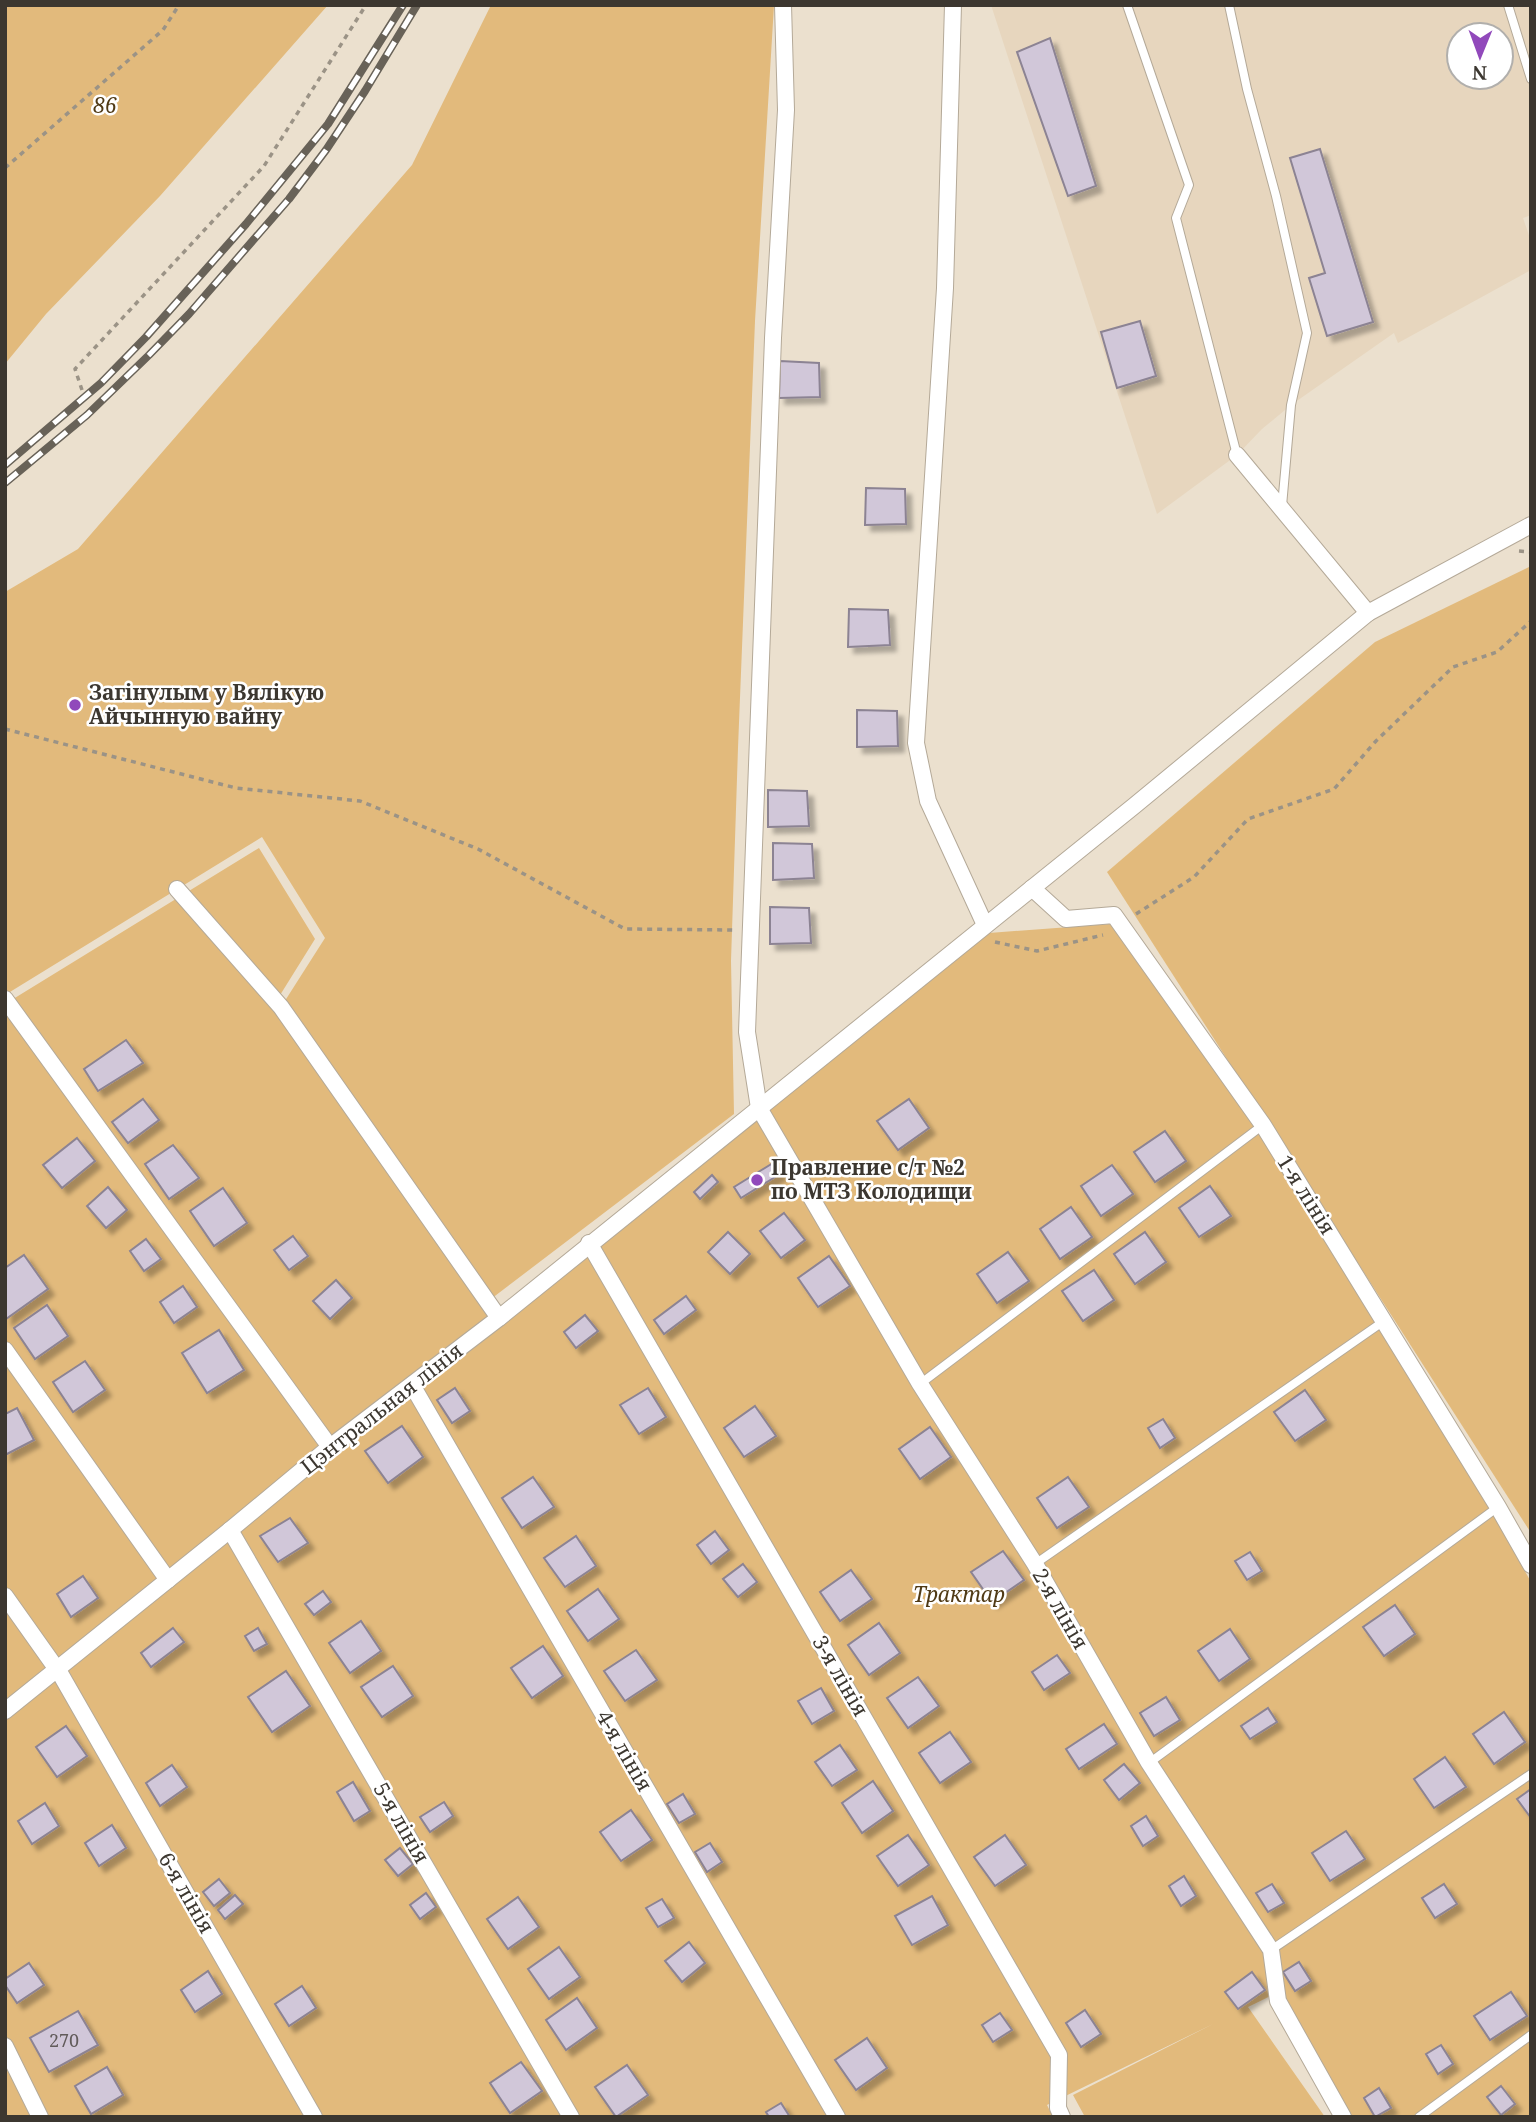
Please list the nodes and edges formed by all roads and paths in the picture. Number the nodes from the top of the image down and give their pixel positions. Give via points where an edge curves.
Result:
1 (179, 5) edge
2 (366, 5) edge
3 (783, 5) edge
4 (953, 5) edge
5 (1127, 5) edge
6 (1229, 5) edge
7 (1508, 5) edge
8 (1531, 79) edge
9 (5, 168) edge
10 (82, 390) dead end
11 (1237, 455) joint
12 (1282, 509) junction
13 (1531, 525) edge
14 (1368, 612) junction
15 (1531, 621) edge
16 (5, 729) edge
17 (1032, 888) junction
18 (177, 889) dead end
19 (1120, 924) junction
20 (751, 931) junction
21 (987, 933) junction
22 (5, 999) edge
23 (759, 1108) junction
24 (1263, 1125) junction
25 (589, 1243) junction
26 (499, 1318) junction
27 (1384, 1321) junction
28 (5, 1350) edge
29 (920, 1384) junction
30 (412, 1385) junction
31 (330, 1447) junction
32 (1498, 1507) junction
33 (230, 1530) junction
34 (1035, 1564) junction
35 (1531, 1565) edge
36 (168, 1580) junction
37 (5, 1596) edge
38 (57, 1669) junction
39 (5, 1711) edge
40 (1149, 1763) junction
41 (1531, 1774) edge
42 (1271, 1950) junction
43 (1531, 2035) edge
44 (5, 2046) edge
45 (40, 2117) edge
46 (314, 2117) edge
47 (571, 2117) edge
48 (836, 2117) edge
49 (1062, 2117) edge
50 (1343, 2117) edge
51 (1419, 2117) edge

1 - 9 path via 163,30
2 - 10 path via 264,166 75,369
3 - 20 street via 786,110
4 - 21 street via 945,288 916,743 928,801
5 - 11 lane via 1189,185 1176,218
6 - 12 lane via 1307,333 1291,405
7 - 8 lane
11 - 12 street
12 - 14 street
13 - 14 street, Цэнтральная лінія
14 - 17 street, Цэнтральная лінія
15 - 19 path via 1497,652 1453,667 1334,789 1248,819 1194,877
16 - 20 path via 236,788 360,800 478,849 625,929
17 - 19 street via 1066,919 1114,915
17 - 21 street, Цэнтральная лінія
18 - 26 street via 281,1007
19 - 21 path via 1099,937 1037,951
19 - 24 street, 1-я лінія
20 - 23 street via 747,1032
21 - 23 street, Цэнтральная лінія
22 - 31 street
23 - 25 street, Цэнтральная лінія
23 - 29 street, 2-я лінія
24 - 27 street, 1-я лінія
24 - 29 lane
25 - 26 street, Цэнтральная лінія
25 - 49 street, 3-я лінія via 1059,2055 1058,2108
26 - 30 street, Цэнтральная лінія
27 - 32 street, 1-я лінія
27 - 34 lane
28 - 36 street
29 - 34 street, 2-я лінія
30 - 31 street, Цэнтральная лінія
30 - 48 street, 4-я лінія
31 - 33 street, Цэнтральная лінія
32 - 35 street, 1-я лінія
32 - 40 lane
33 - 36 street, Цэнтральная лінія
33 - 47 street, 5-я лінія
34 - 40 street, 2-я лінія
36 - 38 street, Цэнтральная лінія
37 - 38 street, 6-я лінія
38 - 39 street, Цэнтральная лінія
38 - 46 street, 6-я лінія
40 - 42 street, 2-я лінія
41 - 42 lane
42 - 50 street, 2-я лінія via 1278,2001
43 - 51 lane
44 - 45 street

